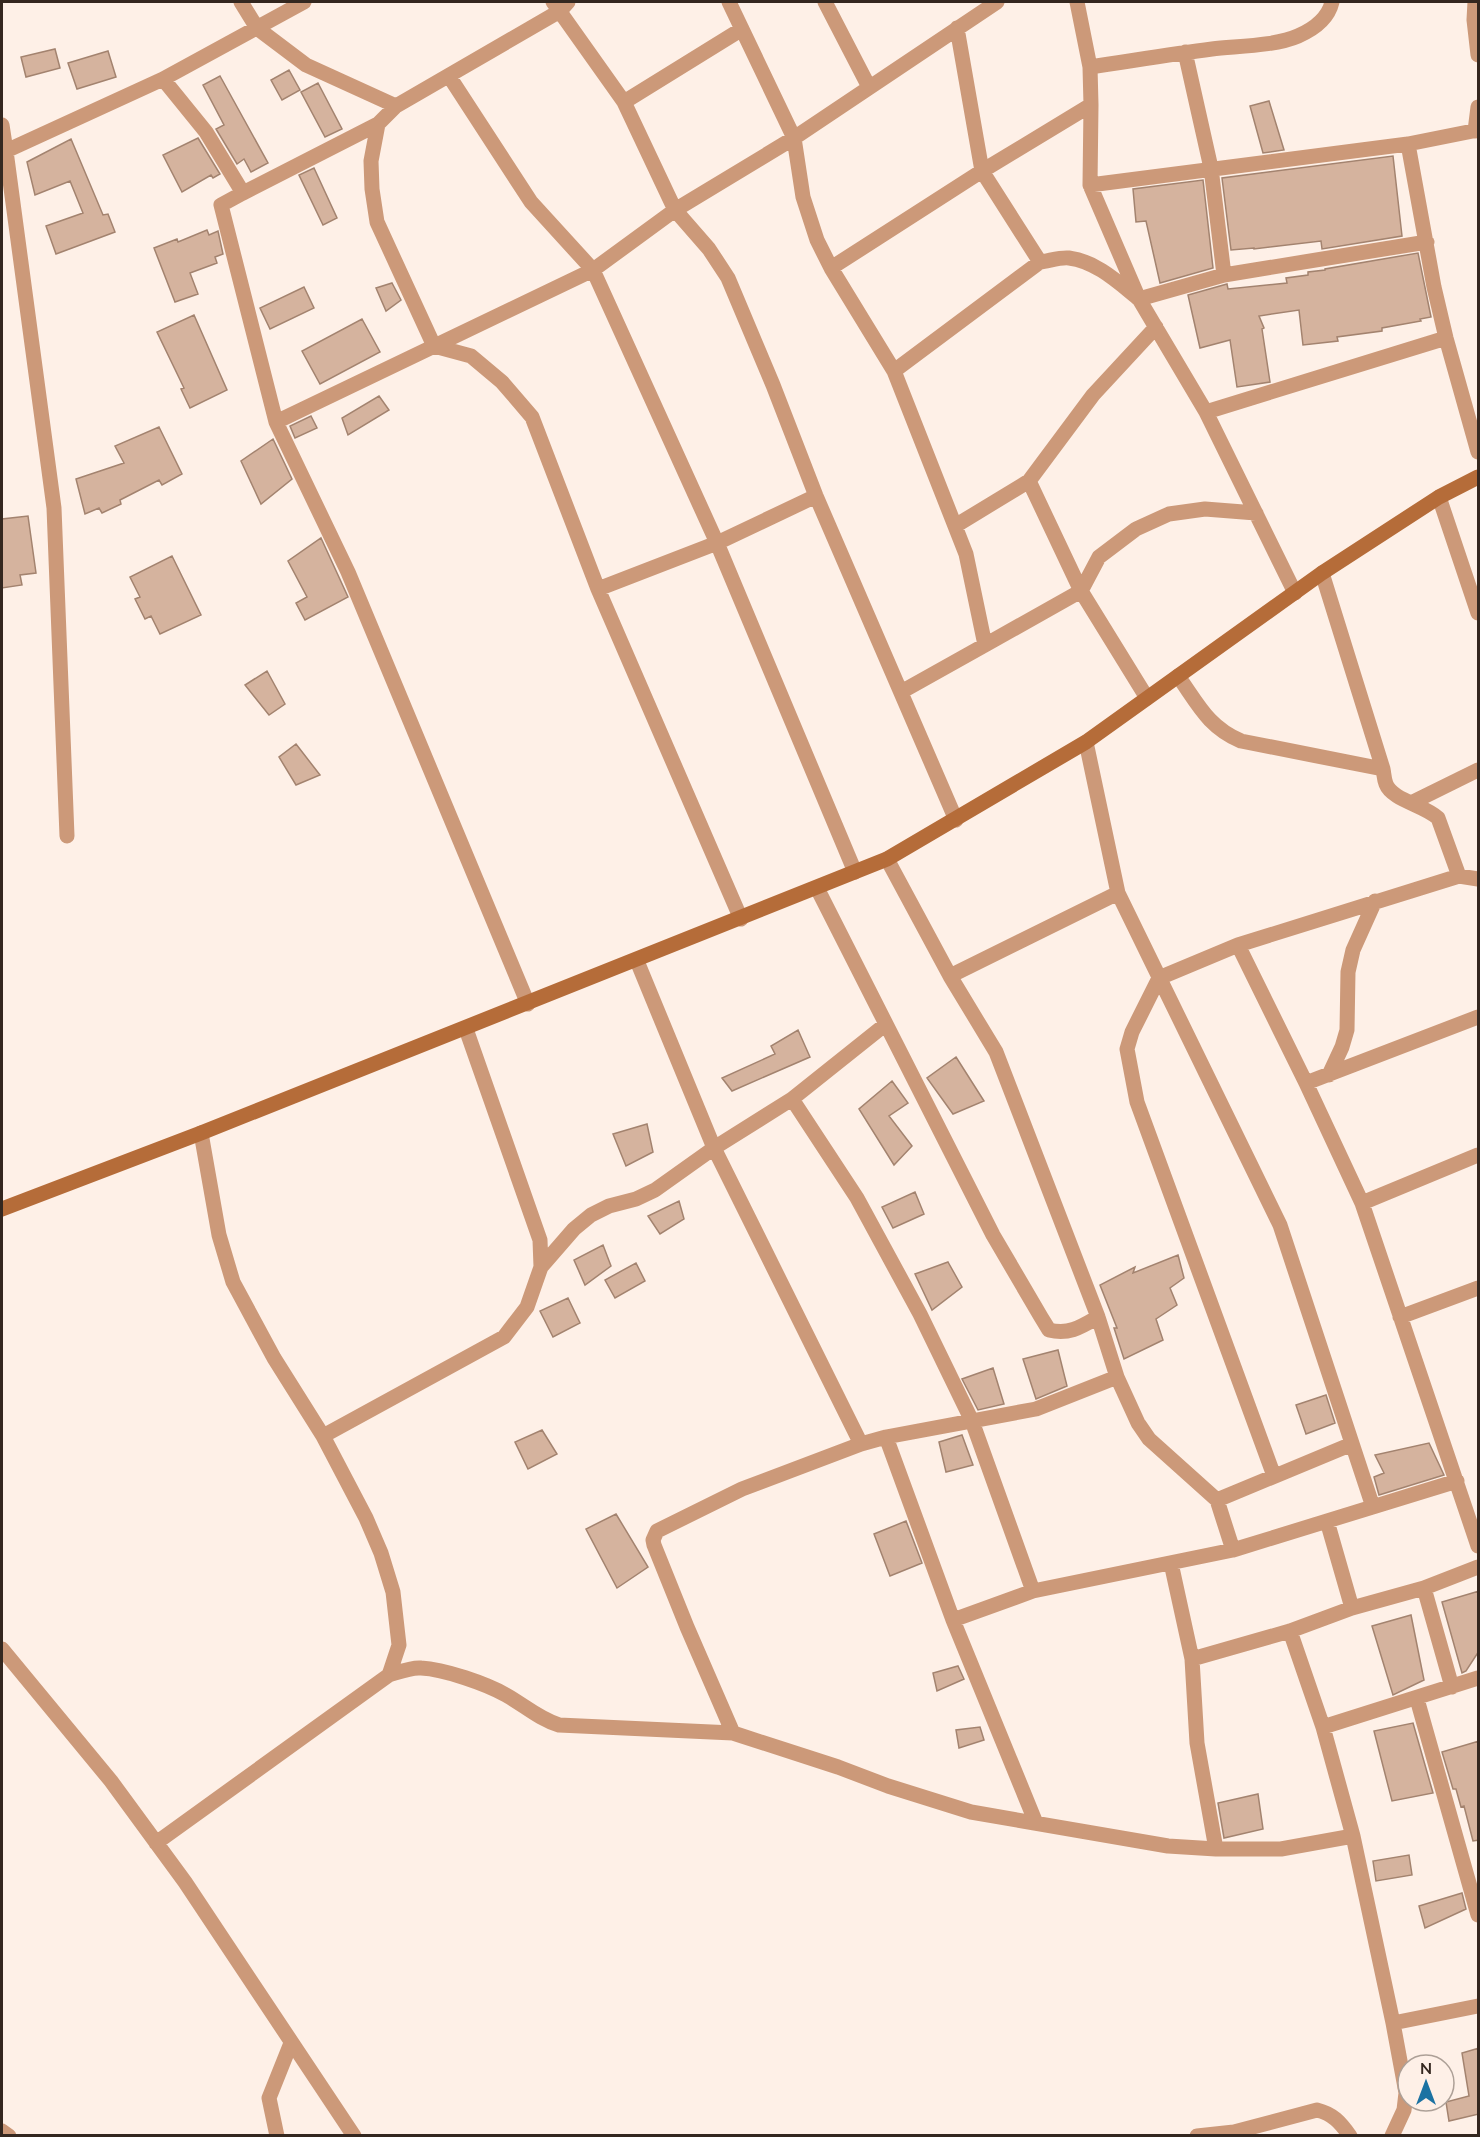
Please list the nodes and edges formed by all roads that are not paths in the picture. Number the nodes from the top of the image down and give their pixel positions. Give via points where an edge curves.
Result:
1 (241, 2) edge
2 (304, 2) edge
3 (729, 2) edge
4 (825, 2) edge
5 (997, 2) edge
6 (1077, 2) edge
7 (1332, 2) edge
8 (1475, 2) edge
9 (560, 5) edge
10 (257, 28) junction
11 (957, 28) junction
12 (742, 29) junction
13 (1185, 52) junction
14 (1479, 55) edge
15 (1090, 67) junction
16 (449, 76) junction
17 (163, 79) junction
18 (869, 87) junction
19 (624, 102) junction
20 (1091, 105) junction
21 (396, 106) junction
22 (1479, 107) edge
23 (378, 124) junction
24 (2, 125) edge
25 (1477, 130) edge
26 (794, 138) junction
27 (1408, 144) junction
28 (4, 153) edge
29 (1211, 168) junction
30 (982, 171) junction
31 (1090, 185) junction
32 (243, 193) junction
33 (675, 210) junction
34 (1427, 242) junction
35 (1040, 262) junction
36 (831, 268) junction
37 (593, 270) junction
38 (1224, 275) junction
39 (1139, 299) junction
40 (1156, 327) junction
41 (1446, 338) junction
42 (434, 346) junction
43 (894, 371) junction
44 (1206, 412) junction
45 (276, 422) junction
46 (1479, 452) edge
47 (1479, 477) edge
48 (1029, 481) junction
49 (816, 496) junction
50 (1439, 497) junction
51 (1256, 513) junction
52 (955, 526) junction
53 (717, 543) junction
54 (1322, 573) junction
55 (598, 589) junction
56 (1081, 591) junction
57 (1295, 593) junction
58 (1479, 613) edge
59 (985, 645) junction
60 (1178, 676) junction
61 (901, 692) junction
62 (1147, 698) junction
63 (1086, 742) junction
64 (1383, 769) junction
65 (1479, 770) edge
66 (1413, 802) junction
67 (956, 820) junction
68 (66, 836) dead end
69 (887, 859) junction
70 (855, 872) junction
71 (1459, 876) junction
72 (1479, 879) edge
73 (817, 888) junction
74 (1118, 894) junction
75 (1375, 901) junction
76 (741, 919) junction
77 (1238, 945) junction
78 (637, 961) junction
79 (950, 976) junction
80 (1158, 978) junction
81 (528, 1004) junction
82 (1479, 1017) edge
83 (886, 1024) junction
84 (466, 1029) junction
85 (1329, 1074) junction
86 (1306, 1083) junction
87 (792, 1099) junction
88 (201, 1133) junction
89 (714, 1148) junction
90 (1479, 1155) edge
91 (1362, 1203) junction
92 (2, 1209) edge
93 (541, 1267) junction
94 (1479, 1288) edge
95 (1098, 1317) junction
96 (1400, 1317) junction
97 (1117, 1377) junction
98 (972, 1421) junction
99 (323, 1436) junction
100 (886, 1437) junction
101 (861, 1444) junction
102 (1352, 1444) junction
103 (1275, 1476) junction
104 (1457, 1481) junction
105 (1217, 1500) junction
106 (1373, 1507) junction
107 (1327, 1521) junction
108 (1479, 1546) edge
109 (1233, 1550) junction
110 (1170, 1563) junction
111 (1479, 1567) edge
112 (1424, 1588) junction
113 (1034, 1591) junction
114 (1352, 1608) junction
115 (953, 1620) junction
116 (1290, 1631) junction
117 (399, 1645) junction
118 (2, 1649) edge
119 (1192, 1659) junction
120 (420, 1667) junction
121 (390, 1675) junction
122 (1479, 1678) edge
123 (1452, 1687) junction
124 (1417, 1699) junction
125 (1323, 1727) junction
126 (733, 1733) junction
127 (1036, 1823) junction
128 (1353, 1836) junction
129 (156, 1843) junction
130 (1216, 1849) junction
131 (1479, 1915) edge
132 (1479, 2006) edge
133 (1393, 2023) junction
134 (291, 2043) junction
135 (2, 2131) edge
136 (9, 2136) edge
137 (277, 2136) edge
138 (354, 2136) edge
139 (1197, 2136) edge
140 (1350, 2136) edge
141 (1392, 2136) edge

1 - 10 street
2 - 10 street
3 - 12 street
4 - 18 street
5 - 11 street
6 - 15 street
7 - 13 street via 1317,26 1296,37
8 - 14 street
9 - 16 street
9 - 19 street
10 - 17 street
10 - 21 street via 306,65
11 - 18 street
11 - 30 street
12 - 19 street
12 - 26 street
13 - 15 street
13 - 29 street
15 - 20 street
16 - 21 street
16 - 37 street via 531,202
17 - 28 street
17 - 32 street via 206,132
18 - 26 street
19 - 33 street
20 - 30 street
20 - 31 street
21 - 23 street
22 - 25 street
23 - 32 street
23 - 42 street via 371,162 377,222
24 - 28 street
25 - 27 street
26 - 33 street
26 - 36 street via 804,197 817,240
27 - 29 street
27 - 34 street
28 - 68 street via 54,508
29 - 31 street
29 - 38 street
30 - 35 street
30 - 36 street
31 - 39 street
32 - 45 street via 221,205
33 - 37 street
33 - 49 street via 728,278
34 - 38 street
34 - 41 street
35 - 39 street via 1068,258 1089,264
35 - 43 street
36 - 43 street
37 - 42 street
37 - 53 street
38 - 39 street
39 - 40 street
40 - 44 street
40 - 48 street via 1093,395
41 - 44 street
41 - 46 street
42 - 45 street
42 - 55 street via 471,356 502,382 532,417
43 - 52 street
44 - 51 street
45 - 81 street via 348,572
47 - 50 street
48 - 52 street
48 - 56 street
49 - 53 street
49 - 61 street
50 - 54 street
50 - 58 street
51 - 56 street via 1205,509 1169,514 1136,529 1099,557
51 - 57 street
52 - 59 street via 966,554
53 - 55 street
53 - 70 street
54 - 57 street
54 - 64 street
55 - 76 street
56 - 59 street
56 - 62 street
57 - 60 street
59 - 61 street
60 - 62 street
60 - 64 street via 1213,724 1225,734 1241,741
61 - 67 street
62 - 63 street
63 - 67 street
63 - 74 street
64 - 66 street via 1392,794
65 - 66 street
66 - 71 street via 1438,818
67 - 69 street
69 - 70 street
69 - 79 street
70 - 73 street
71 - 72 street
71 - 75 street
73 - 76 street
73 - 83 street
74 - 79 street
74 - 80 street
75 - 77 street
75 - 85 street via 1353,950 1348,972 1347,1030
76 - 78 street
77 - 80 street
77 - 86 street
78 - 81 street
78 - 89 street
79 - 95 street via 996,1052
80 - 102 street via 1280,1225
80 - 103 street via 1127,1048 1137,1102
81 - 84 street
82 - 85 street
83 - 87 street
83 - 95 street via 993,1235 1049,1330 1075,1331
84 - 88 street
84 - 93 street via 540,1240
85 - 86 street
86 - 91 street
87 - 89 street
87 - 98 street via 857,1198
88 - 92 street
88 - 99 street via 219,1235 233,1282
89 - 93 street via 656,1190 591,1215
89 - 101 street
90 - 91 street
91 - 96 street
93 - 99 street via 527,1306 504,1337
94 - 96 street
95 - 97 street
96 - 104 street
97 - 98 street via 1036,1409
97 - 105 street via 1149,1438
98 - 100 street
98 - 113 street
99 - 117 street via 381,1553 393,1592
100 - 101 street
100 - 115 street
101 - 126 street via 742,1489 654,1535 654,1545 687,1628
102 - 103 street
102 - 106 street
103 - 105 street
104 - 106 street
104 - 108 street
105 - 109 street
106 - 107 street
107 - 109 street
107 - 114 street
109 - 110 street
110 - 113 street
110 - 119 street
111 - 112 street
112 - 114 street
112 - 123 street
113 - 115 street
114 - 116 street
115 - 127 street
116 - 119 street
116 - 125 street
117 - 120 street
117 - 121 street
118 - 129 street via 111,1781
119 - 130 street via 1197,1743
120 - 121 street
120 - 126 street via 482,1684 505,1694 545,1721 559,1725
121 - 129 street
122 - 123 street
123 - 124 street
124 - 125 street
124 - 131 street
125 - 128 street
126 - 127 street via 971,1812
127 - 130 street via 1168,1846
128 - 130 street via 1281,1849
128 - 133 street
129 - 134 street
132 - 133 street
133 - 141 street via 1406,2092 1404,2110
134 - 137 street via 269,2098
134 - 138 street
135 - 136 street
139 - 140 street via 1234,2132 1317,2110 1330,2113

